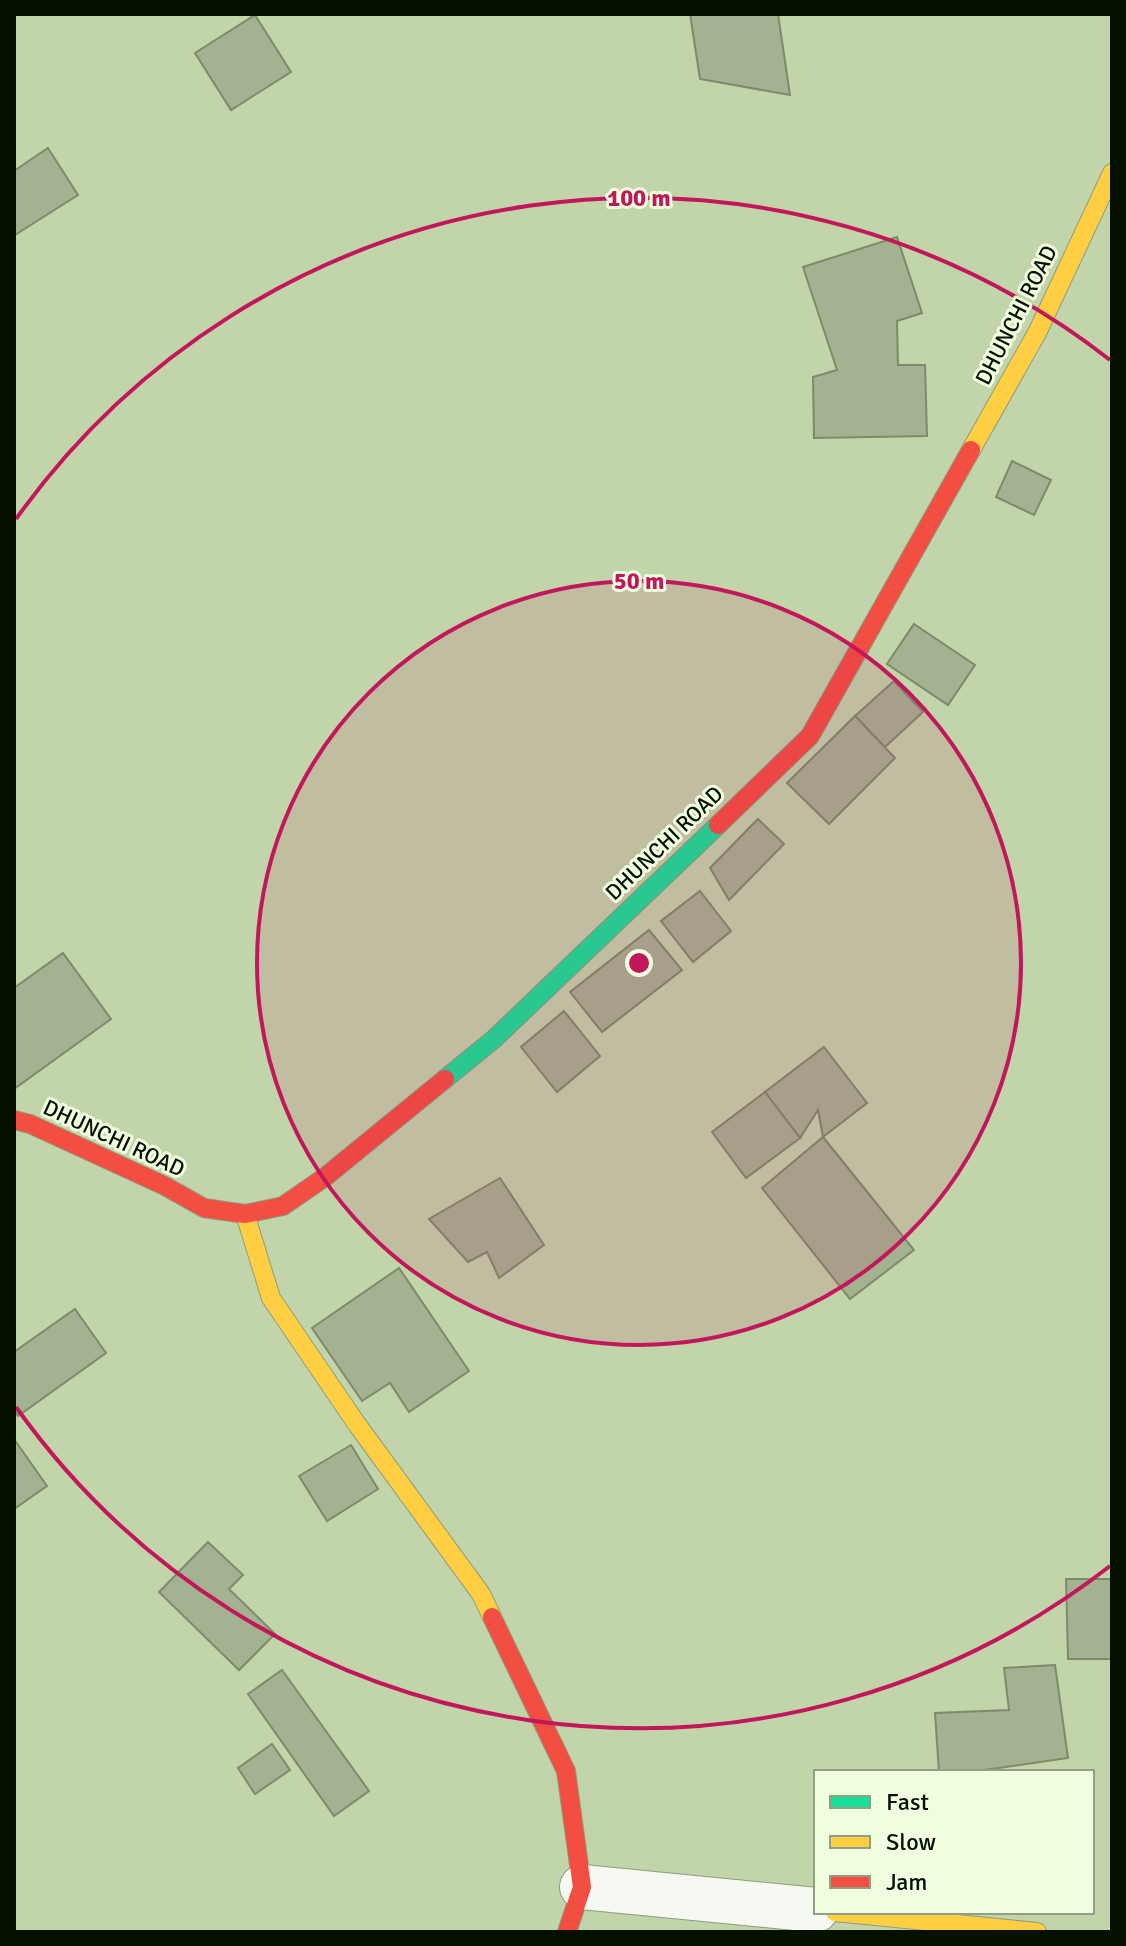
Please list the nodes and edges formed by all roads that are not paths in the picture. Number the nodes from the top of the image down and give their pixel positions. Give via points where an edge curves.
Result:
1 (1112, 173) edge
2 (14, 1120) edge
3 (245, 1214) junction
4 (582, 1887) junction
5 (814, 1910) edge
6 (855, 1914) edge
7 (567, 1932) edge
8 (1037, 1932) edge

1 - 3 street, DHUNCHI ROAD via 1038,331 810,736 494,1039 325,1177 283,1206
2 - 3 street, DHUNCHI ROAD via 204,1208
3 - 4 street via 271,1298 481,1594 566,1771
4 - 5 street
4 - 7 street
6 - 8 street

